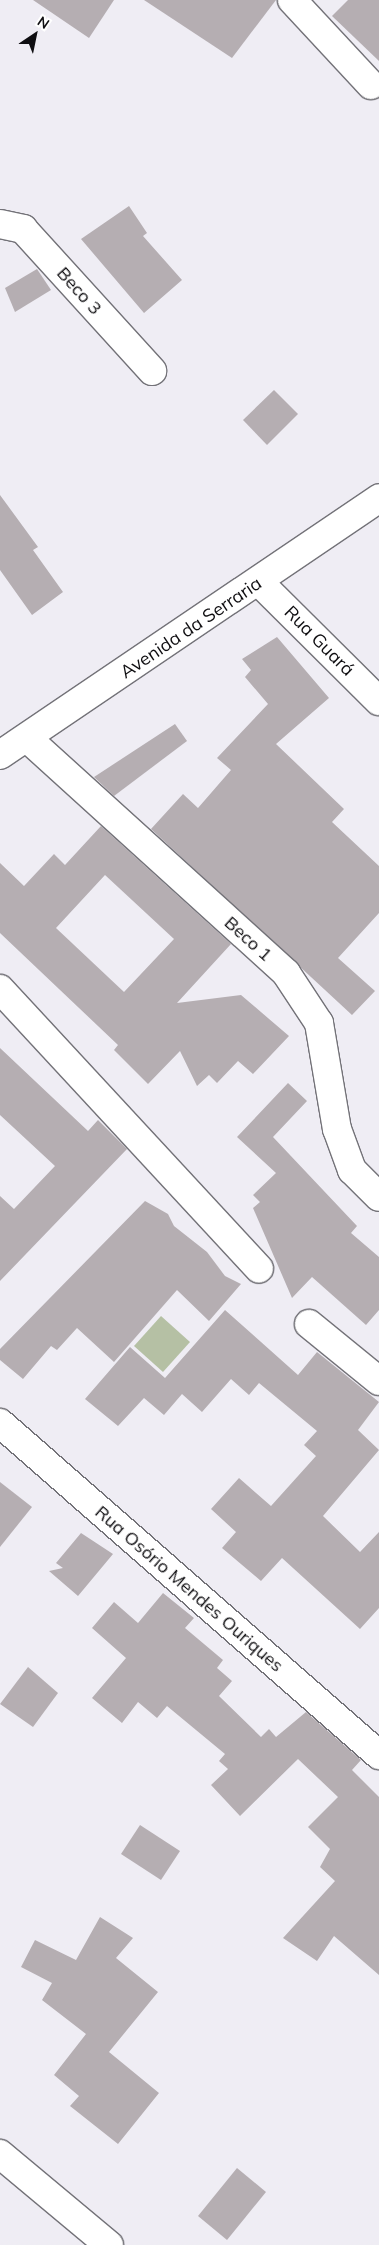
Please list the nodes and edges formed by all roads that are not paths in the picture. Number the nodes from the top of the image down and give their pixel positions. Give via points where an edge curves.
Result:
1 (292, 0) edge
2 (371, 85) dead end
3 (0, 224) edge
4 (152, 371) dead end
5 (379, 498) edge
6 (259, 582) junction
7 (379, 701) edge
8 (27, 738) junction
9 (0, 755) edge
10 (0, 989) edge
11 (379, 1197) edge
12 (259, 1268) dead end
13 (309, 1324) dead end
14 (379, 1381) edge
15 (0, 1423) edge
16 (379, 1755) edge
17 (0, 2154) edge
18 (109, 2245) edge

1 - 2 street
3 - 4 street, Beco 3 via 9,222 23,229
5 - 6 street, Avenida da Serraria
6 - 7 street, Rua Guará
6 - 8 street, Avenida da Serraria
8 - 9 street, Avenida da Serraria
8 - 11 street, Beco 1 via 286,973 319,1023 337,1129 352,1170
10 - 12 street
13 - 14 street
15 - 16 street, Rua Osório Mendes Ouriques
17 - 18 street

